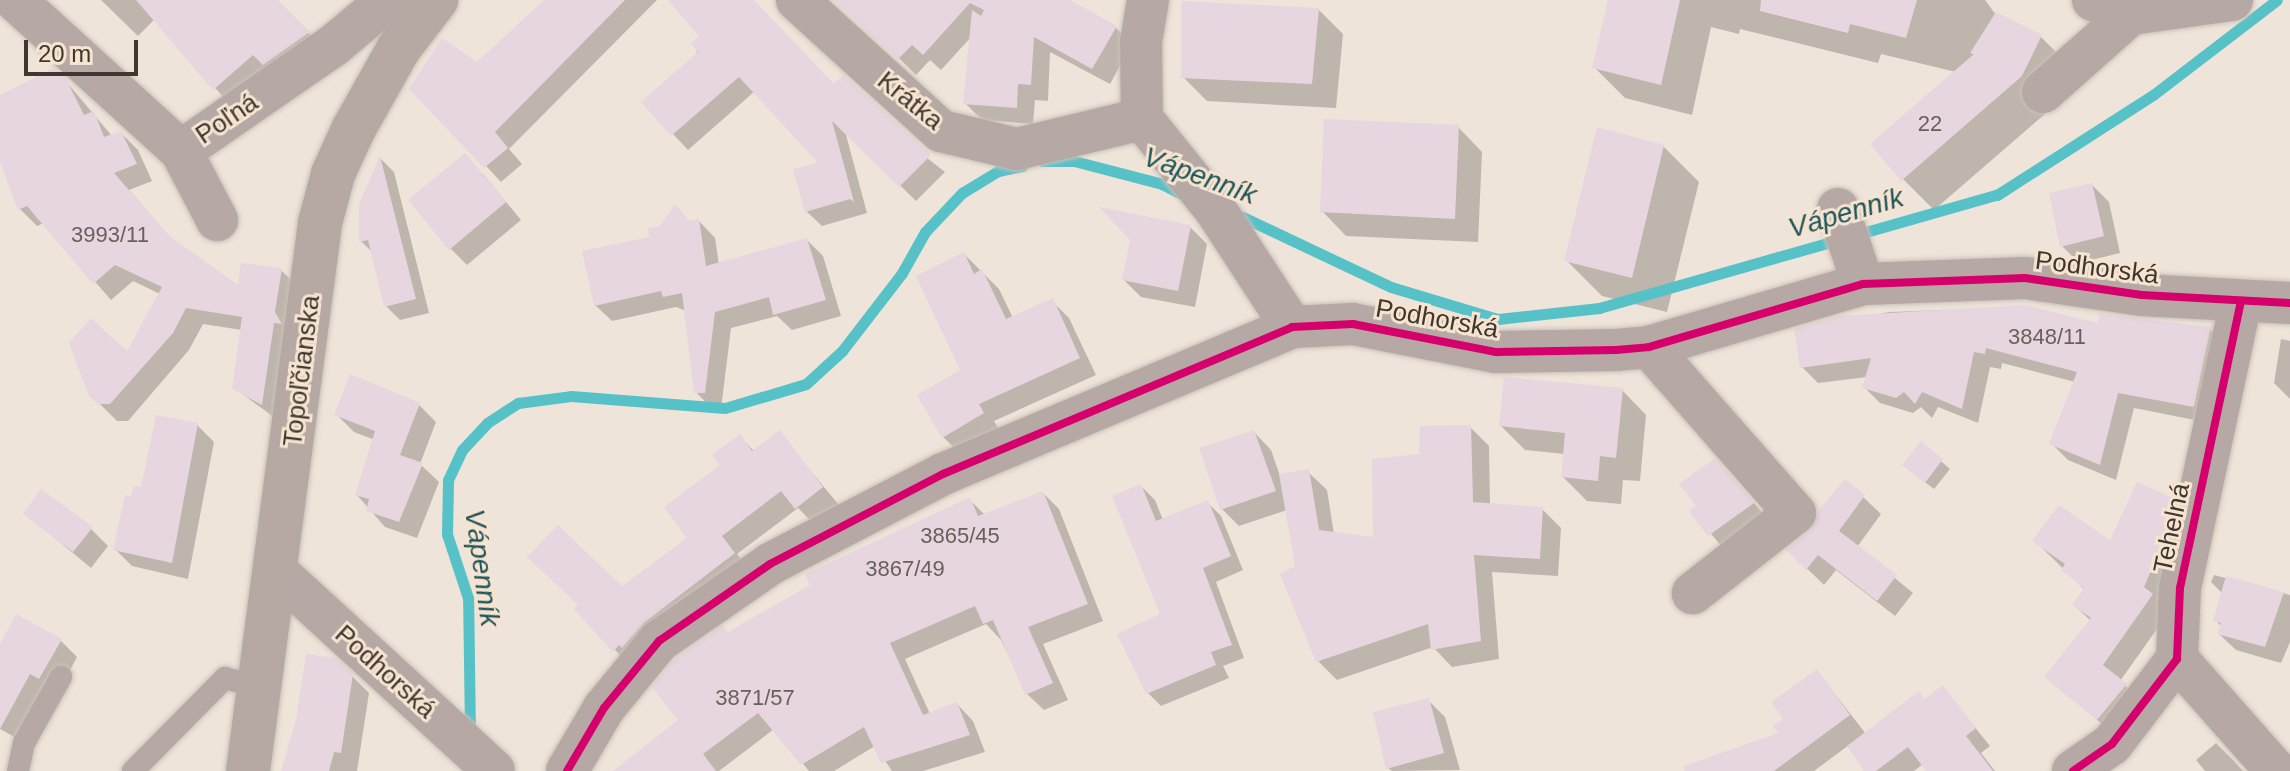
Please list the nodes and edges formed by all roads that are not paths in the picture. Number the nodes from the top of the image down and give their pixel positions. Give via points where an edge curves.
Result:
1 (15, 0) edge
2 (388, 0) edge
3 (436, 0) edge
4 (797, 0) edge
5 (1148, 0) edge
6 (2232, 0) edge
7 (2112, 7) edge
8 (2043, 92) dead end
9 (1142, 119) junction
10 (181, 151) junction
11 (1838, 209) dead end
12 (217, 220) dead end
13 (1859, 271) junction
14 (2241, 302) junction
15 (2290, 303) edge
16 (1292, 327) junction
17 (1649, 347) junction
18 (277, 572) junction
19 (1693, 593) dead end
20 (2177, 659) junction
21 (61, 677) dead end
22 (261, 688) junction
23 (491, 768) edge
24 (18, 771) edge
25 (133, 771) edge
26 (248, 771) edge
27 (567, 771) edge
28 (2073, 771) edge
29 (2276, 771) edge

1 - 10 street, Poľná
2 - 10 street, Poľná via 334,45
3 - 18 main road, Topoľčianska via 399,48 333,174 320,223
4 - 9 street, Krátka via 941,131 1017,149
5 - 9 street via 1141,42
6 - 7 street
7 - 8 street
9 - 16 street via 1215,209
10 - 12 street, Poľná
11 - 13 street
13 - 14 street, Podhorská via 2025,278
13 - 17 street, Podhorská
14 - 15 street, Podhorská
14 - 20 street, Tehelná via 2180,588
16 - 17 street, Podhorská via 1353,324 1496,352
16 - 27 street, Podhorská via 943,474 770,564 659,641 604,708
17 - 19 street via 1795,513
18 - 22 main road, Topoľčianska
18 - 23 street, Podhorská
20 - 28 street via 2112,744
20 - 29 street
21 - 24 lane via 24,743
22 - 25 lane via 225,678
22 - 26 main road, Topoľčianska

